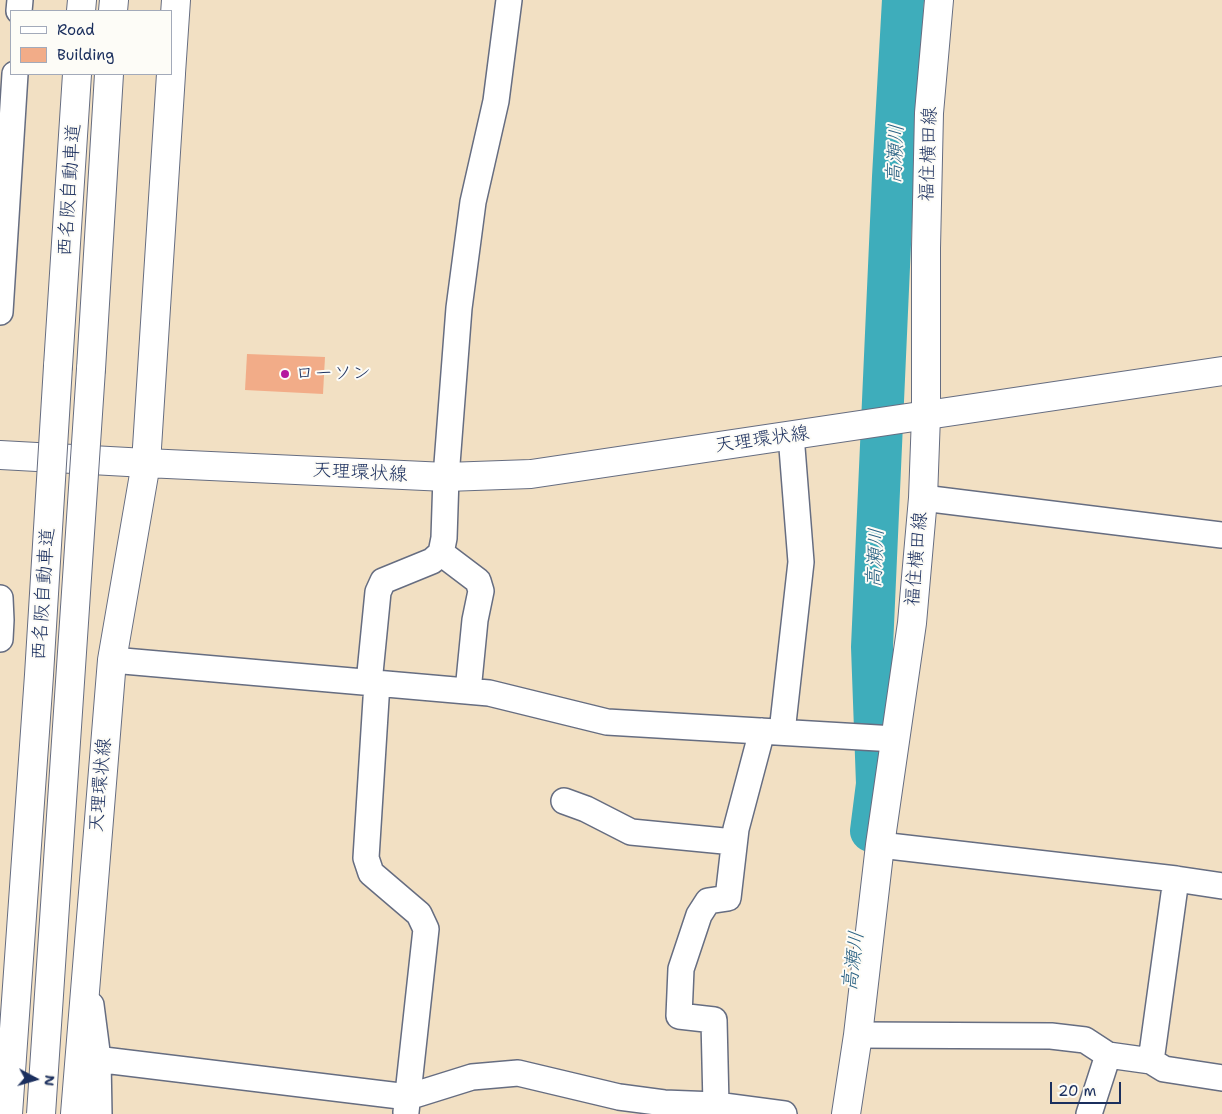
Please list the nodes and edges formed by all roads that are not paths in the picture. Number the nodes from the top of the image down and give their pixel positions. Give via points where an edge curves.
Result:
1 (176, 0) edge
2 (510, 0) edge
3 (938, 0) edge
4 (172, 58) edge
5 (15, 75) edge
6 (77, 75) edge
7 (109, 75) edge
8 (171, 75) edge
9 (0, 312) edge
10 (1222, 371) edge
11 (917, 417) junction
12 (791, 435) junction
13 (0, 454) edge
14 (146, 463) junction
15 (446, 477) junction
16 (923, 498) junction
17 (1222, 536) edge
18 (441, 553) junction
19 (0, 598) edge
20 (0, 639) edge
21 (112, 660) junction
22 (373, 683) junction
23 (468, 691) junction
24 (772, 732) junction
25 (896, 739) junction
26 (564, 801) dead end
27 (734, 842) junction
28 (880, 845) junction
29 (1176, 879) junction
30 (1222, 886) edge
31 (858, 1035) junction
32 (1108, 1055) junction
33 (88, 1058) junction
34 (1151, 1061) junction
35 (1222, 1078) edge
36 (716, 1104) junction
37 (407, 1105) edge
38 (663, 1109) edge
39 (8, 1114) edge
40 (41, 1114) edge
41 (75, 1114) edge
42 (99, 1114) edge
43 (784, 1114) edge
44 (846, 1114) edge
45 (1089, 1114) edge

1 - 4 main road
2 - 15 street via 496,101 473,202 459,308
3 - 11 main road, 福住横田線 via 929,113
5 - 9 street
6 - 39 main road, 西名阪自動車道, bridge
7 - 40 main road, 西名阪自動車道, bridge
8 - 14 main road
10 - 11 main road, 天理環状線
11 - 12 main road, 天理環状線
11 - 16 main road, 福住横田線
12 - 15 main road, 天理環状線 via 531,474
12 - 24 street via 801,562
13 - 14 main road
14 - 15 main road, 天理環状線
14 - 21 main road, 天理環状線
15 - 18 street
16 - 17 street
16 - 25 main road, 福住横田線 via 912,623
18 - 22 street via 432,561 383,581 378,592
18 - 23 street via 478,581 481,591
19 - 20 street
21 - 22 street
21 - 33 main road, 天理環状線 via 86,968
22 - 23 street
22 - 37 street via 366,858 371,873 419,914 426,929
23 - 24 street via 489,693 607,722
24 - 25 street
24 - 27 street
25 - 28 main road, 福住横田線
26 - 27 street via 631,832
27 - 36 street via 728,898 708,901 699,915 681,969 679,1016 714,1020
28 - 29 street
28 - 31 main road, 福住横田線
29 - 30 street
29 - 34 street
31 - 32 street via 1051,1036 1086,1040
31 - 44 main road, 福住横田線
32 - 34 street
32 - 45 street
33 - 37 street
33 - 41 main road, 天理環状線
33 - 42 street
34 - 35 street via 1164,1069
36 - 38 street
36 - 43 street
37 - 38 street via 472,1077 518,1074

